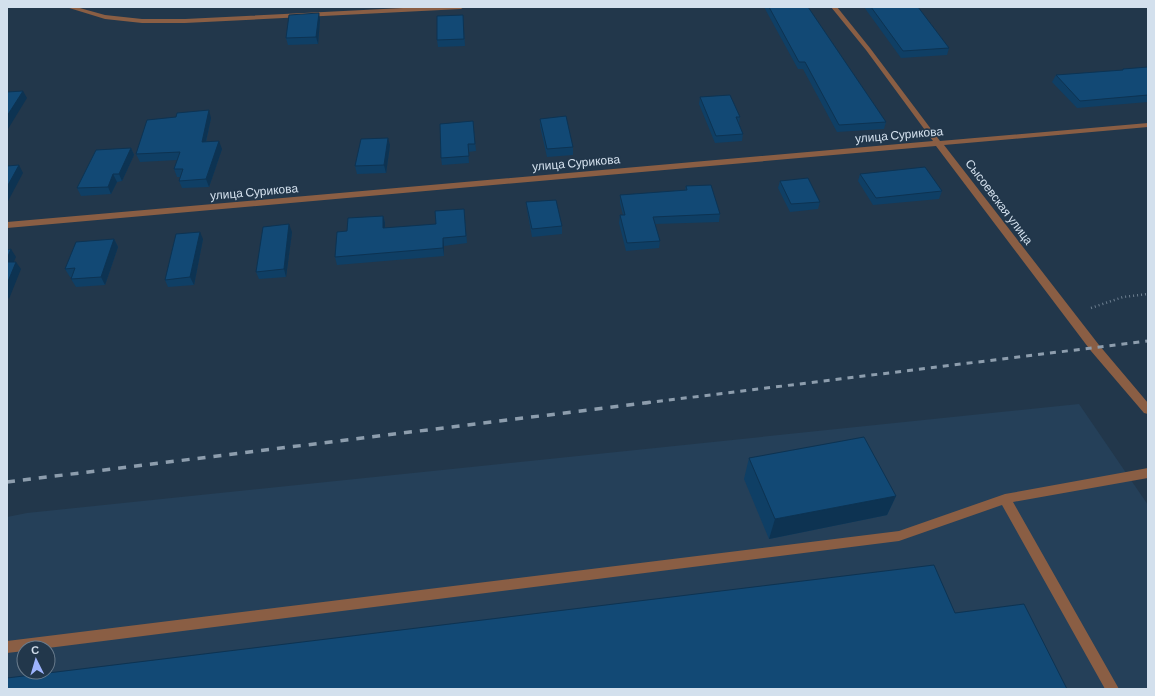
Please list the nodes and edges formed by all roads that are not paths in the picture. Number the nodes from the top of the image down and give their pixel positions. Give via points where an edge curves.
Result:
1 (69, 7) edge
2 (461, 7) edge
3 (834, 7) edge
4 (1148, 125) edge
5 (938, 143) junction
6 (7, 225) edge
7 (1148, 410) edge
8 (1148, 473) edge
9 (1005, 499) junction
10 (7, 647) edge
11 (1112, 689) edge

1 - 2 street via 105,17 142,21 185,21
3 - 5 street, Сысоевская улица
4 - 5 street, улица Сурикова
5 - 6 street, улица Сурикова
5 - 7 street, Сысоевская улица via 1094,348
8 - 9 street
9 - 10 street via 899,536
9 - 11 street

